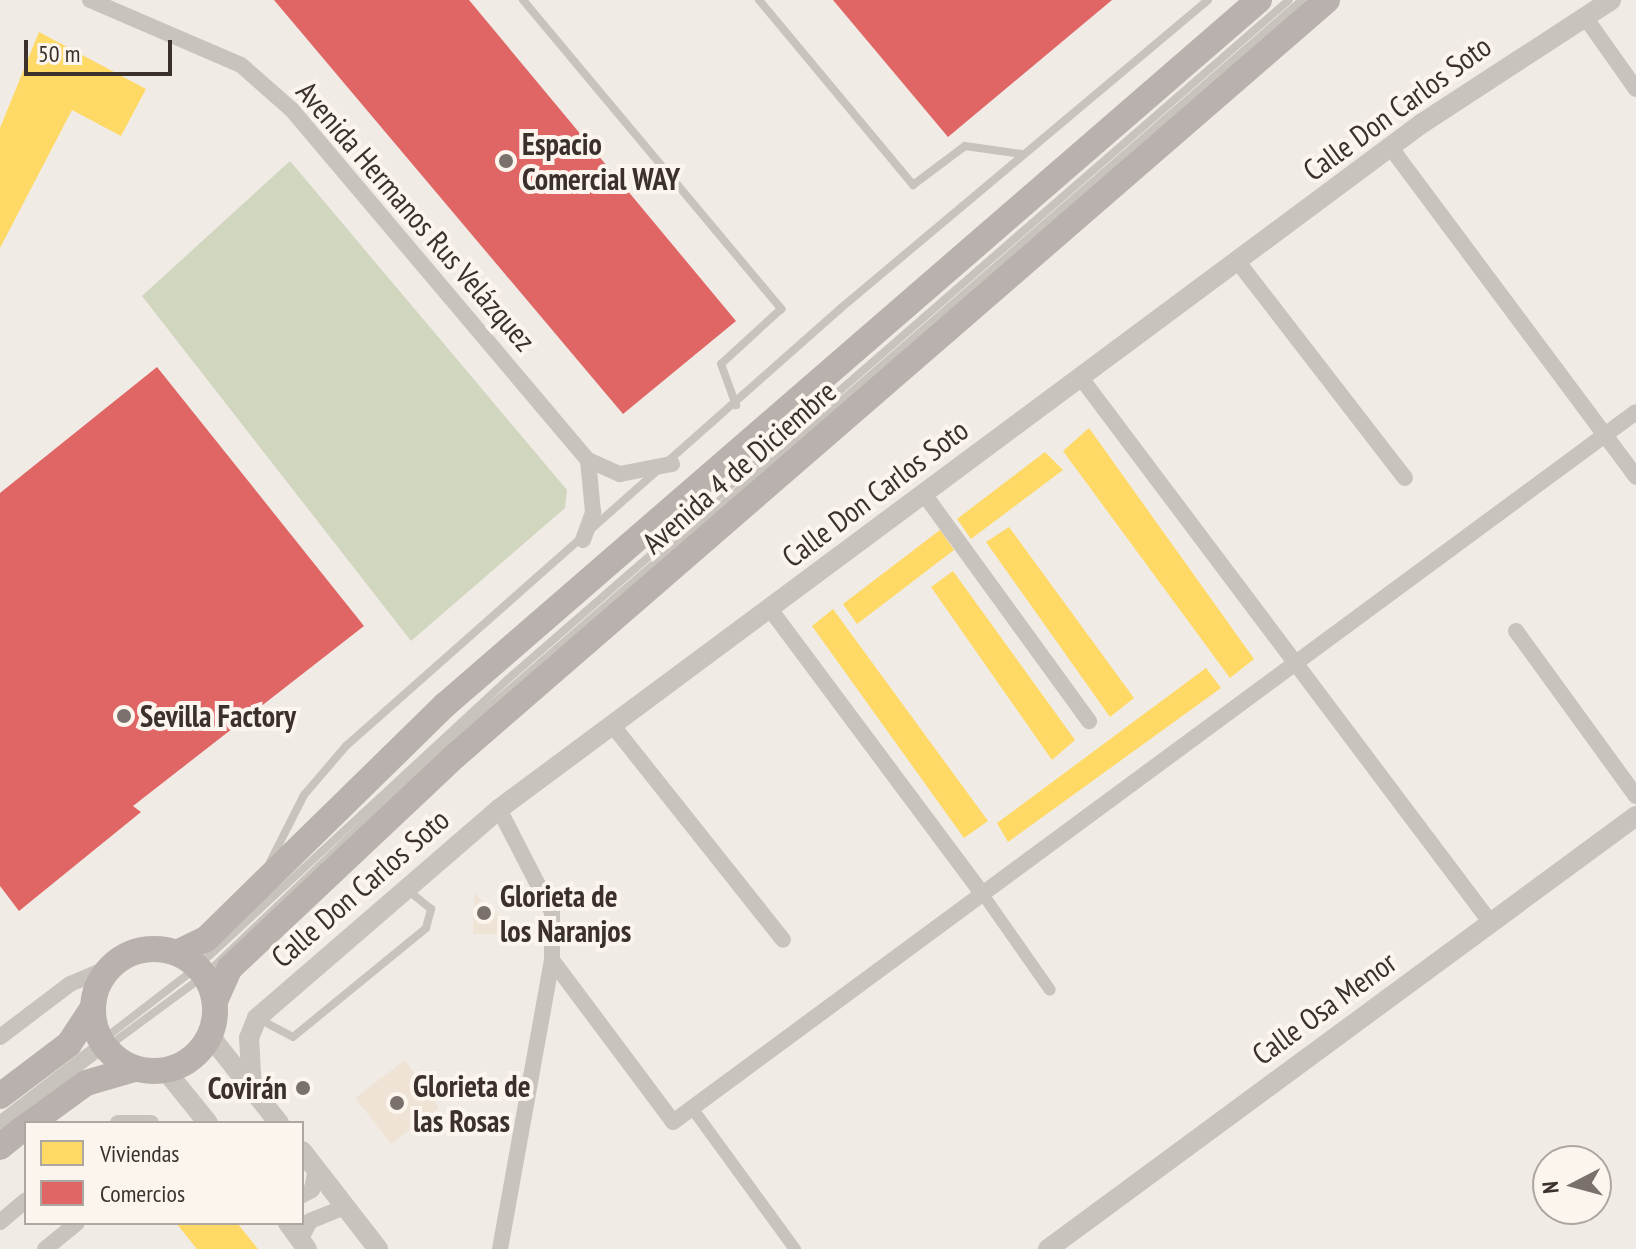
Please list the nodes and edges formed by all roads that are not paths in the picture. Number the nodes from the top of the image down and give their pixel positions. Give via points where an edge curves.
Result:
1 (90, 0) edge
2 (523, 0) edge
3 (759, 0) edge
4 (1208, 0) edge
5 (1259, 0) edge
6 (1289, 0) edge
7 (1302, 0) edge
8 (1327, 0) edge
9 (1611, 0) edge
10 (1585, 17) junction
11 (1636, 89) edge
12 (1391, 148) junction
13 (1022, 154) junction
14 (1238, 262) junction
15 (1081, 378) junction
16 (736, 405) junction
17 (1636, 412) edge
18 (1605, 435) junction
19 (588, 460) junction
20 (672, 464) junction
21 (1636, 477) edge
22 (1405, 478) dead end
23 (924, 494) junction
24 (583, 540) junction
25 (770, 609) junction
26 (1516, 631) dead end
27 (1294, 664) junction
28 (1089, 721) dead end
29 (613, 726) junction
30 (1636, 796) edge
31 (499, 809) junction
32 (1636, 816) edge
33 (258, 887) junction
34 (400, 890) junction
35 (982, 893) junction
36 (1491, 923) junction
37 (783, 940) dead end
38 (552, 960) junction
39 (192, 965) junction
40 (108, 968) junction
41 (1050, 990) dead end
42 (215, 1001) junction
43 (92, 1009) junction
44 (257, 1018) junction
45 (210, 1036) junction
46 (0, 1037) edge
47 (105, 1045) junction
48 (134, 1069) junction
49 (166, 1071) junction
50 (252, 1091) junction
51 (0, 1096) edge
52 (692, 1108) junction
53 (0, 1119) edge
54 (34, 1121) edge
55 (206, 1121) edge
56 (277, 1121) edge
57 (0, 1126) edge
58 (24, 1128) edge
59 (0, 1147) edge
60 (304, 1153) edge
61 (316, 1168) junction
62 (304, 1194) edge
63 (24, 1202) edge
64 (344, 1207) junction
65 (0, 1222) edge
66 (75, 1225) edge
67 (290, 1225) edge
68 (304, 1244) edge
69 (45, 1249) edge
70 (378, 1249) edge
71 (500, 1249) edge
72 (795, 1249) edge
73 (1048, 1249) edge

1 - 19 street, Avenida Hermanos Rus Velázquez via 241,65 292,110
2 - 16 lane via 781,309 721,364
3 - 13 lane via 913,185 965,146
4 - 13 lane
5 - 33 main road, Avenida 4 de Diciembre via 445,705
6 - 39 lane via 507,680
7 - 39 lane
8 - 42 main road, Avenida 4 de Diciembre via 455,756 230,968
9 - 10 street, Calle Don Carlos Soto
10 - 11 street
10 - 12 street, Calle Don Carlos Soto
12 - 14 street, Calle Don Carlos Soto
12 - 18 street
13 - 16 lane
14 - 15 street, Calle Don Carlos Soto
14 - 22 street
15 - 23 street, Calle Don Carlos Soto
15 - 27 street
16 - 20 lane
17 - 18 street
18 - 21 street
18 - 27 street
19 - 20 street via 620,474
19 - 24 street via 593,512
20 - 24 lane
23 - 25 street, Calle Don Carlos Soto
23 - 28 street
24 - 33 lane via 346,746 304,795
25 - 29 street, Calle Don Carlos Soto
25 - 35 street
26 - 30 street
27 - 35 street
27 - 36 street
29 - 31 street, Calle Don Carlos Soto
29 - 37 street
31 - 34 street, Calle Don Carlos Soto
31 - 38 street via 552,912
32 - 36 street, Calle Osa Menor
33 - 39 main road, Avenida 4 de Diciembre via 206,939
34 - 44 street, Calle Don Carlos Soto
34 - 44 lane via 419,893 431,909 426,928 293,1037
35 - 41 street
35 - 52 street
36 - 73 street, Calle Osa Menor
38 - 52 street via 673,1122
38 - 71 street
39 - 40 main road via 140,950
39 - 42 main road
39 - 47 lane
40 - 43 main road
40 - 46 street via 70,984
42 - 45 main road
43 - 47 main road
43 - 51 main road via 69,1044
44 - 50 street via 249,1038
45 - 49 main road via 192,1058
45 - 50 street
47 - 48 main road
47 - 53 lane
47 - 57 lane
48 - 49 main road
48 - 54 main road via 86,1083
49 - 55 street
50 - 56 street
52 - 72 street
58 - 59 main road
60 - 61 street
61 - 62 street via 312,1190
61 - 64 street
63 - 65 street
64 - 68 street via 310,1221
64 - 70 street
66 - 69 street
67 - 68 street

